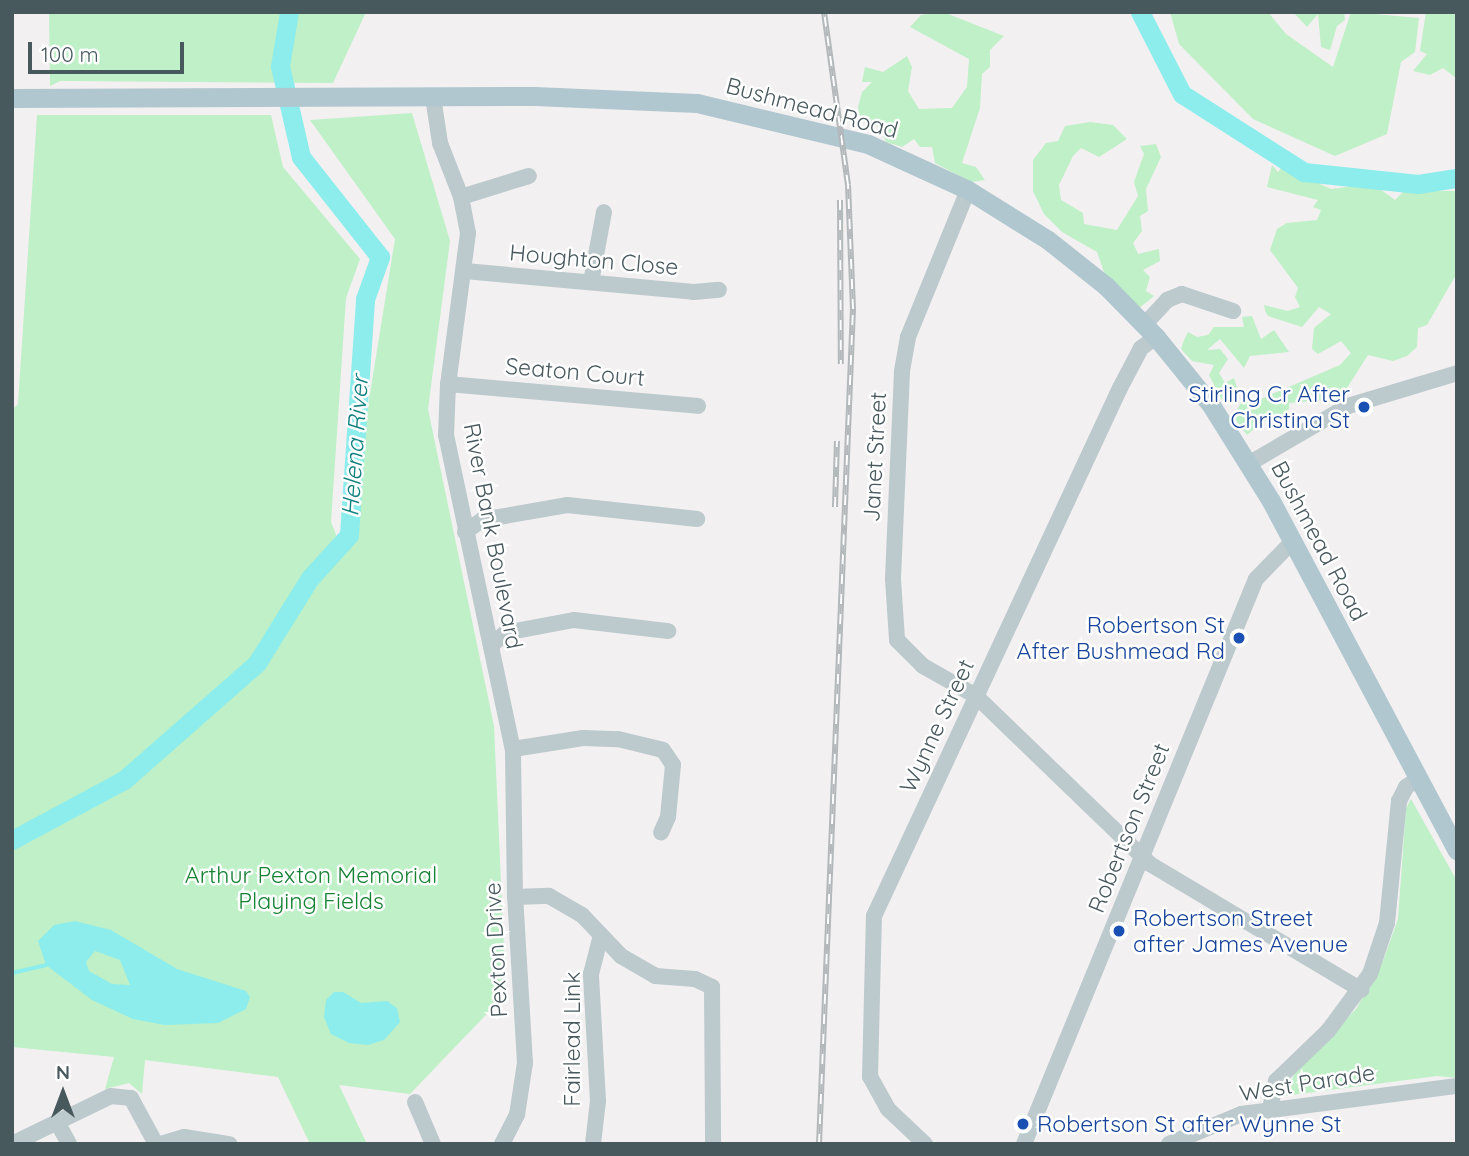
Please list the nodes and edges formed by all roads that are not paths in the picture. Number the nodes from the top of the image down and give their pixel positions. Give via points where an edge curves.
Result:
1 (433, 97) junction
2 (12, 98) edge
3 (529, 176) dead end
4 (968, 190) junction
5 (461, 197) junction
6 (604, 212) dead end
7 (465, 271) junction
8 (591, 282) junction
9 (719, 290) dead end
10 (1233, 311) dead end
11 (1151, 330) junction
12 (1457, 373) edge
13 (448, 384) junction
14 (698, 406) dead end
15 (1250, 463) junction
16 (696, 519) dead end
17 (465, 532) junction
18 (1293, 541) junction
19 (668, 631) dead end
20 (491, 646) junction
21 (976, 696) junction
22 (513, 749) junction
23 (1418, 779) junction
24 (661, 833) dead end
25 (1457, 851) edge
26 (1143, 856) junction
27 (515, 897) junction
28 (601, 935) junction
29 (1361, 990) junction
30 (1457, 1086) edge
31 (427, 1090) dead end
32 (1269, 1108) junction
33 (57, 1122) junction
34 (12, 1144) edge
35 (69, 1144) edge
36 (159, 1144) edge
37 (229, 1144) edge
38 (433, 1144) edge
39 (502, 1144) edge
40 (593, 1144) edge
41 (713, 1144) edge
42 (925, 1144) edge
43 (1024, 1144) edge
44 (1169, 1144) edge

1 - 2 main road, Bushmead Road
1 - 4 main road, Bushmead Road via 587,96 698,103 868,144
1 - 5 street, River Bank Boulevard via 440,143
3 - 5 street
4 - 11 main road, Bushmead Road via 1058,248
4 - 21 street, Janet Street via 908,337 902,372 892,579 897,640 923,666
5 - 7 street, River Bank Boulevard via 468,233
6 - 8 street
7 - 8 street, Houghton Close
7 - 13 street, River Bank Boulevard
8 - 9 street, Houghton Close via 694,292
10 - 11 street, Wynne Street via 1182,294 1167,300
11 - 15 main road, Bushmead Road
11 - 21 street, Wynne Street
12 - 15 street via 1348,406
13 - 14 street, Seaton Court
13 - 17 street, River Bank Boulevard via 446,435
15 - 18 main road, Bushmead Road
16 - 17 street via 567,505 482,520
17 - 20 street, River Bank Boulevard
18 - 23 main road, Bushmead Road
18 - 26 street, Robertson Street via 1256,579
19 - 20 street via 574,620 505,633
20 - 22 street, River Bank Boulevard
21 - 26 street, Janet Street
21 - 42 street, Wynne Street via 874,916 870,1077 888,1109
22 - 24 street via 583,738 618,739 663,750 673,765 668,817
22 - 27 street, Pexton Drive
23 - 25 main road, Bushmead Road
23 - 29 street via 1406,787 1399,801 1387,923
26 - 29 street, Janet Street
26 - 43 street, Robertson Street
27 - 28 street via 549,896 582,915
27 - 39 street, Pexton Drive via 525,1063 517,1115
28 - 40 street, Fairlead Link via 591,974 598,1101
28 - 41 street via 621,956 655,975 695,979 712,987
29 - 32 street via 1328,1031 1276,1081
30 - 32 street, West Parade
31 - 38 street via 407,1101
32 - 44 street, West Parade via 1241,1114
33 - 34 street
33 - 35 street
33 - 36 street via 111,1096 131,1098
36 - 37 street via 184,1137

